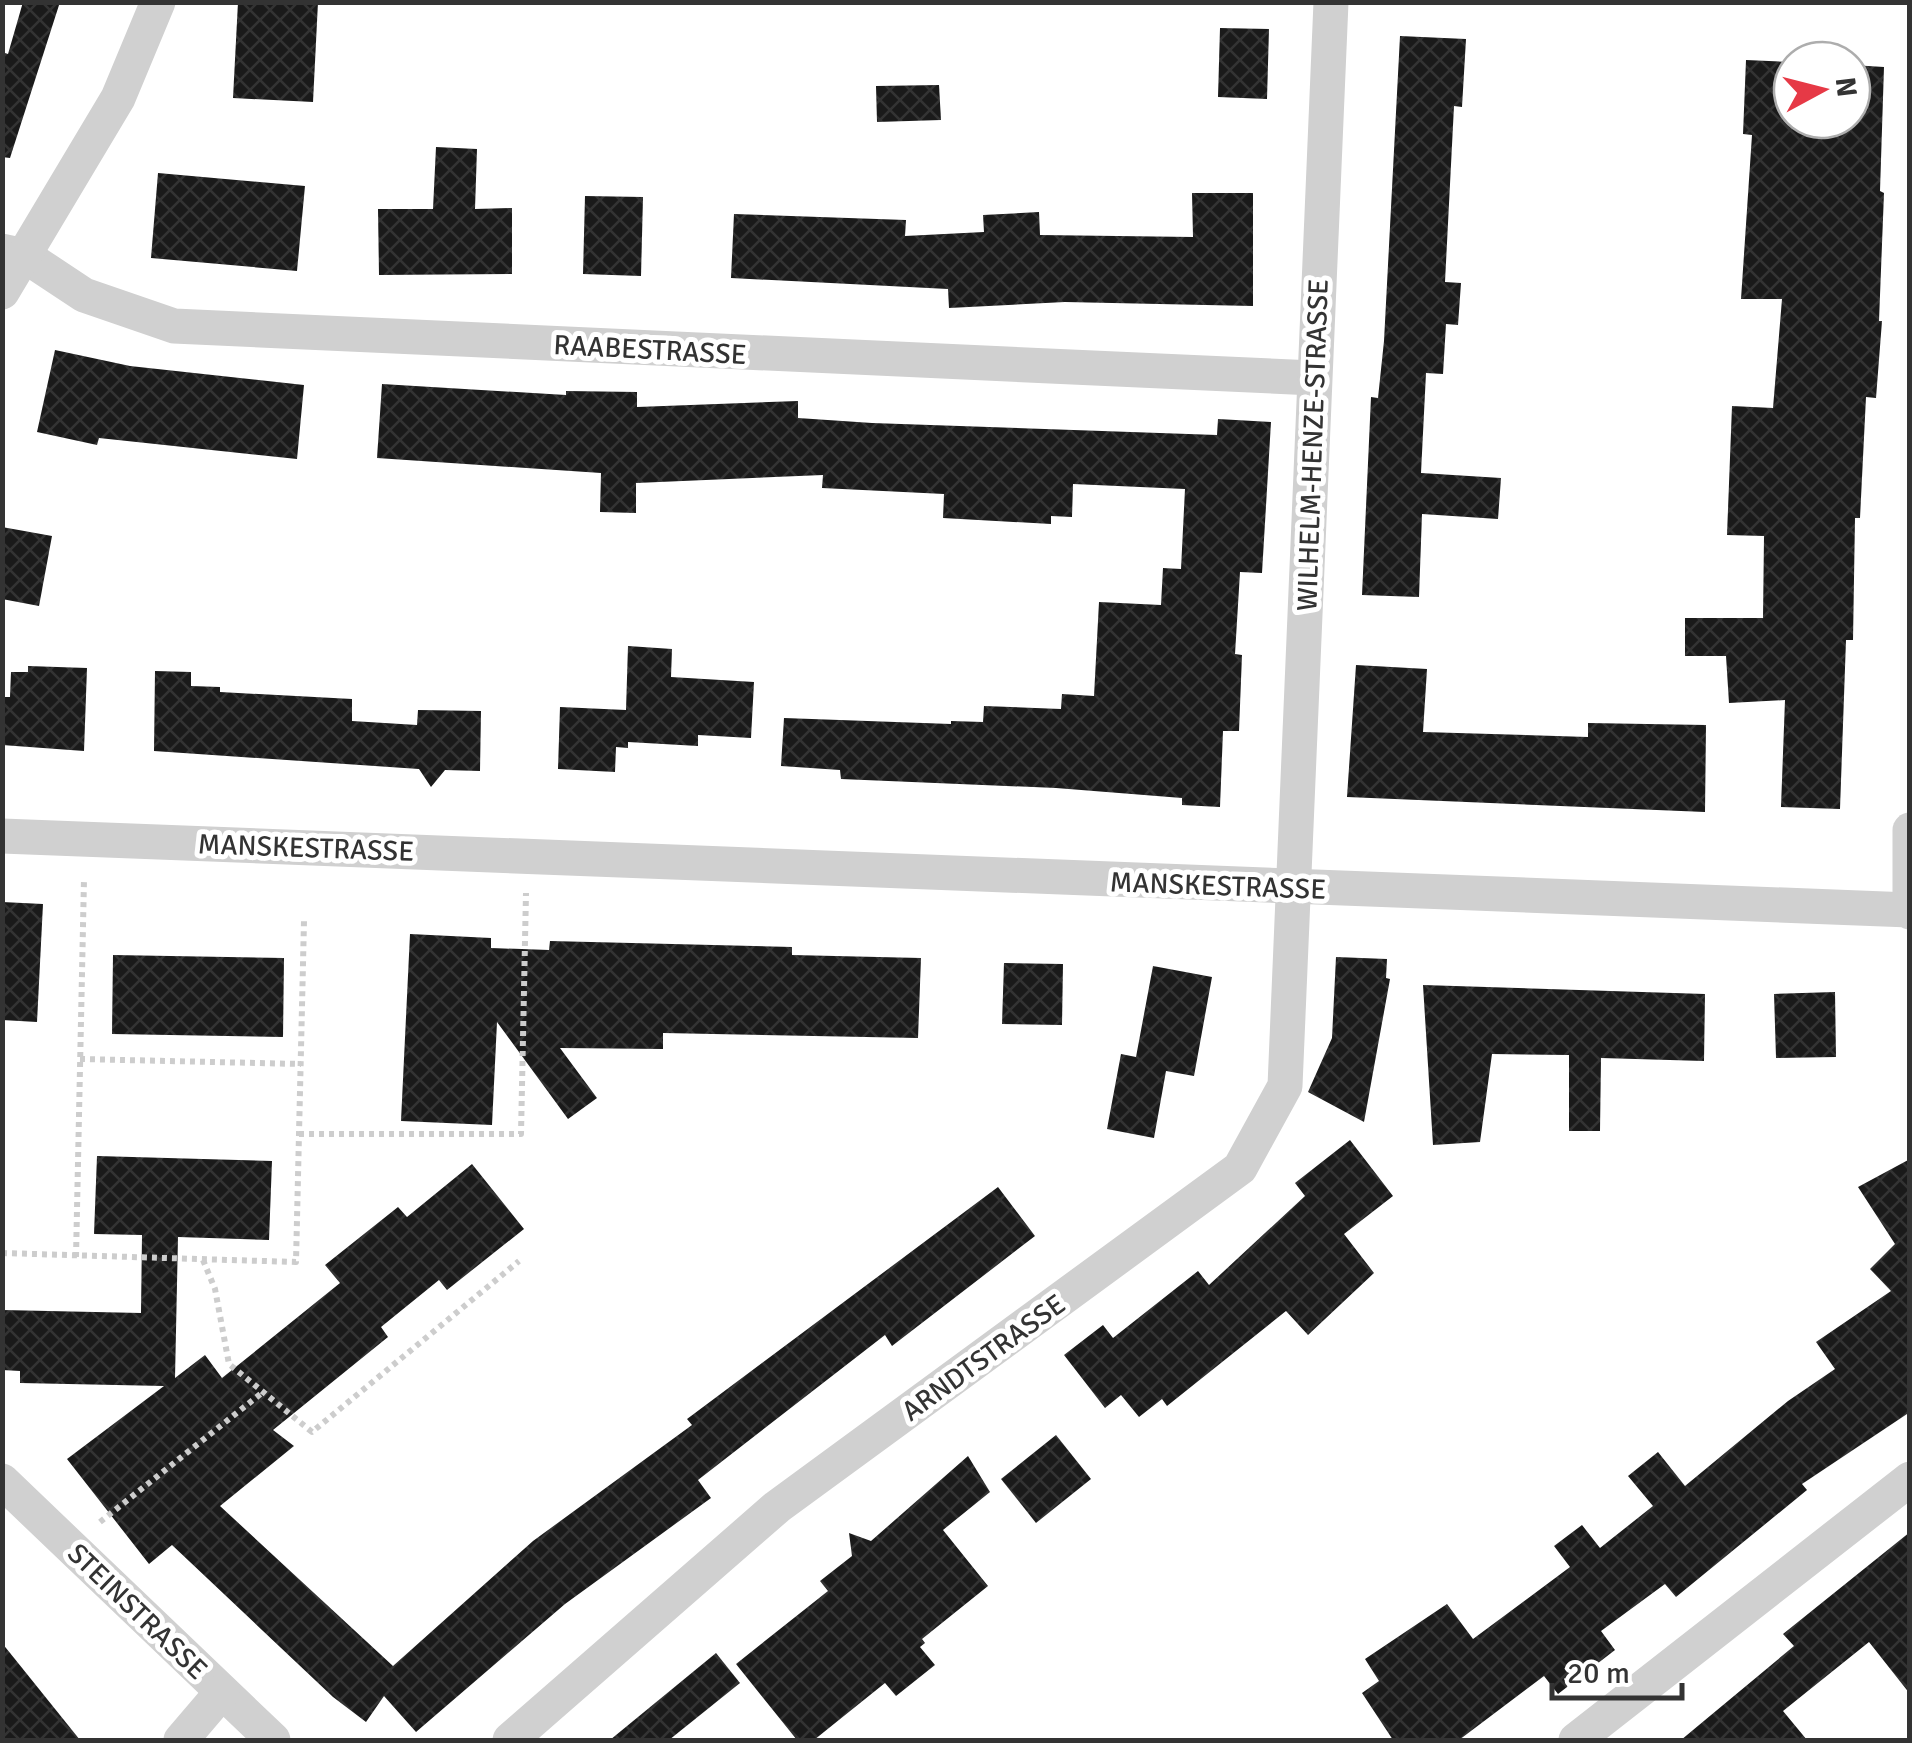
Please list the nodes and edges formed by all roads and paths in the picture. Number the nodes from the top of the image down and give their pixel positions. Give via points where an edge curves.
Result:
1 (158, 2) edge
2 (1330, 2) edge
3 (14, 254) edge
4 (2, 292) edge
5 (1314, 378) junction
6 (1910, 830) edge
7 (2, 836) edge
8 (85, 838) junction
9 (526, 856) junction
10 (1297, 888) junction
11 (1909, 910) edge
12 (304, 921) dead end
13 (80, 1058) junction
14 (301, 1064) junction
15 (299, 1134) junction
16 (2, 1252) edge
17 (76, 1257) junction
18 (203, 1260) junction
19 (519, 1261) dead end
20 (263, 1392) junction
21 (1910, 1479) edge
22 (2, 1481) edge
23 (70, 1546) junction
24 (222, 1692) junction
25 (181, 1740) edge
26 (273, 1740) edge
27 (510, 1740) edge
28 (1576, 1740) edge

1 - 3 street via 118,98
2 - 5 street, WILHELM-HENZE-STRASSE
3 - 4 street
3 - 5 street, RAABESTRASSE via 84,295 174,326
5 - 10 street, WILHELM-HENZE-STRASSE
6 - 11 street
7 - 8 street, MANSKESTRASSE
8 - 9 street, MANSKESTRASSE
8 - 13 path
9 - 10 street, MANSKESTRASSE
9 - 15 path via 521,1134
10 - 11 street, MANSKESTRASSE
10 - 27 street, ARNDTSTRASSE via 1285,1086 1240,1168 776,1507
12 - 14 path
13 - 14 path
13 - 17 path
14 - 15 path
15 - 18 path via 296,1262
16 - 17 path
17 - 18 path
18 - 20 path via 216,1289 229,1364
19 - 20 path via 312,1432
20 - 23 path
21 - 28 street
22 - 23 street, STEINSTRASSE
23 - 24 street, STEINSTRASSE
24 - 25 street
24 - 26 street, STEINSTRASSE

